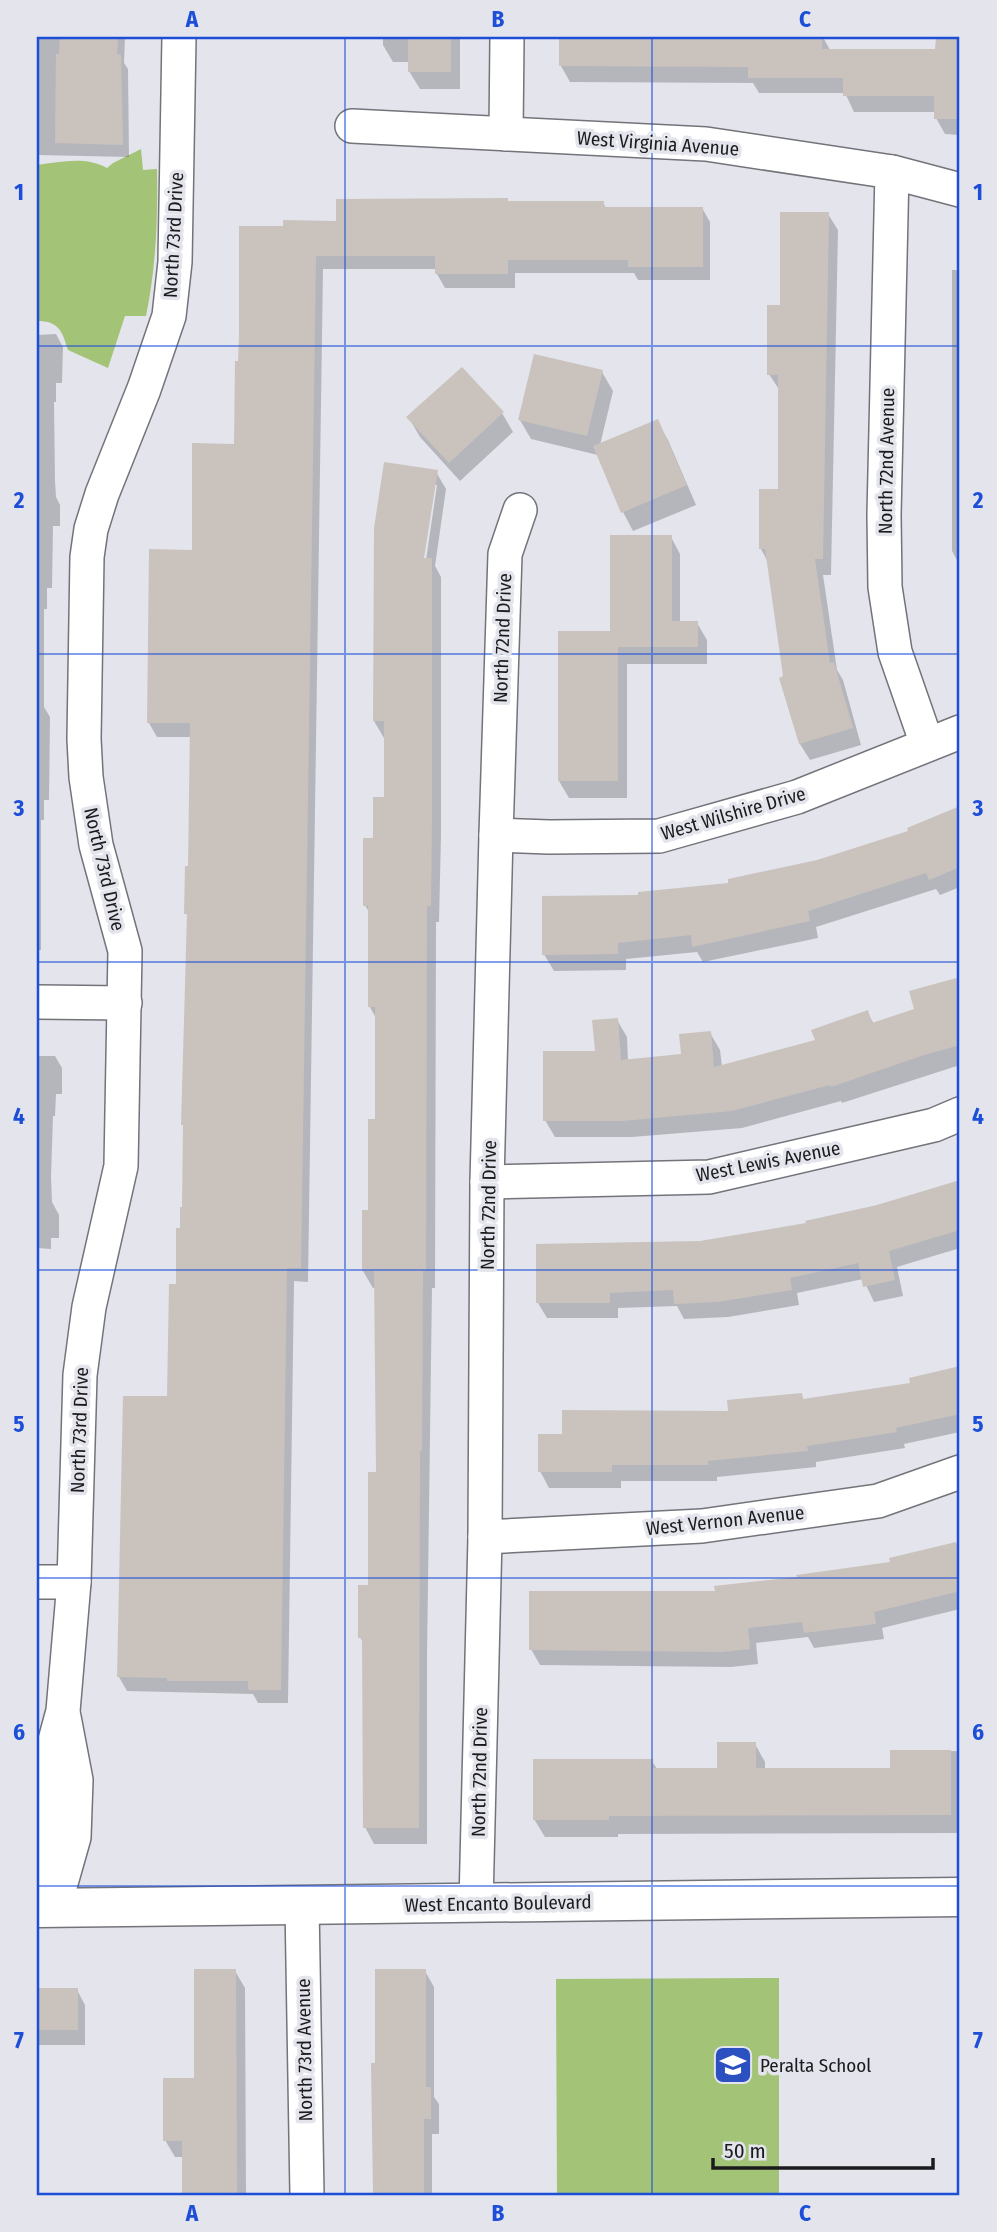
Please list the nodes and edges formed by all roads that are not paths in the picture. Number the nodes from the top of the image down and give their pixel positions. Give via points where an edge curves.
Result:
1 (179, 37) edge
2 (507, 37) edge
3 (352, 126) dead end
4 (506, 134) junction
5 (892, 172) junction
6 (960, 190) edge
7 (520, 510) dead end
8 (960, 732) edge
9 (926, 744) junction
10 (496, 835) junction
11 (37, 1002) edge
12 (125, 1003) junction
13 (960, 1114) edge
14 (487, 1182) junction
15 (960, 1472) edge
16 (485, 1536) junction
17 (37, 1582) edge
18 (74, 1582) junction
19 (960, 1898) edge
20 (476, 1903) junction
21 (302, 1905) junction
22 (45, 1908) edge
23 (307, 2195) edge

1 - 12 street, North 73rd Drive via 175,262 169,316 102,494 87,557 86,776 96,845 125,951
2 - 4 street
3 - 4 street, West Virginia Avenue
4 - 5 street, West Virginia Avenue via 706,144
5 - 6 street, West Virginia Avenue
5 - 9 street, North 72nd Avenue via 885,587 895,652
7 - 10 street, North 72nd Drive via 505,554
8 - 9 street, West Wilshire Drive
9 - 10 street, West Wilshire Drive via 797,796 659,835
10 - 14 street, North 72nd Drive
11 - 12 street
12 - 18 street, North 73rd Drive via 121,1166 89,1307 80,1375
13 - 14 street, West Lewis Avenue via 934,1125 709,1177
14 - 16 street, North 72nd Drive
15 - 16 street, West Vernon Avenue via 877,1501 702,1526
16 - 20 street, North 72nd Drive
17 - 18 street
18 - 22 street, North 73rd Drive via 63,1711 47,1770
19 - 20 street, West Encanto Boulevard
20 - 21 street, West Encanto Boulevard
21 - 22 street, West Encanto Boulevard
21 - 23 street, North 73rd Avenue

